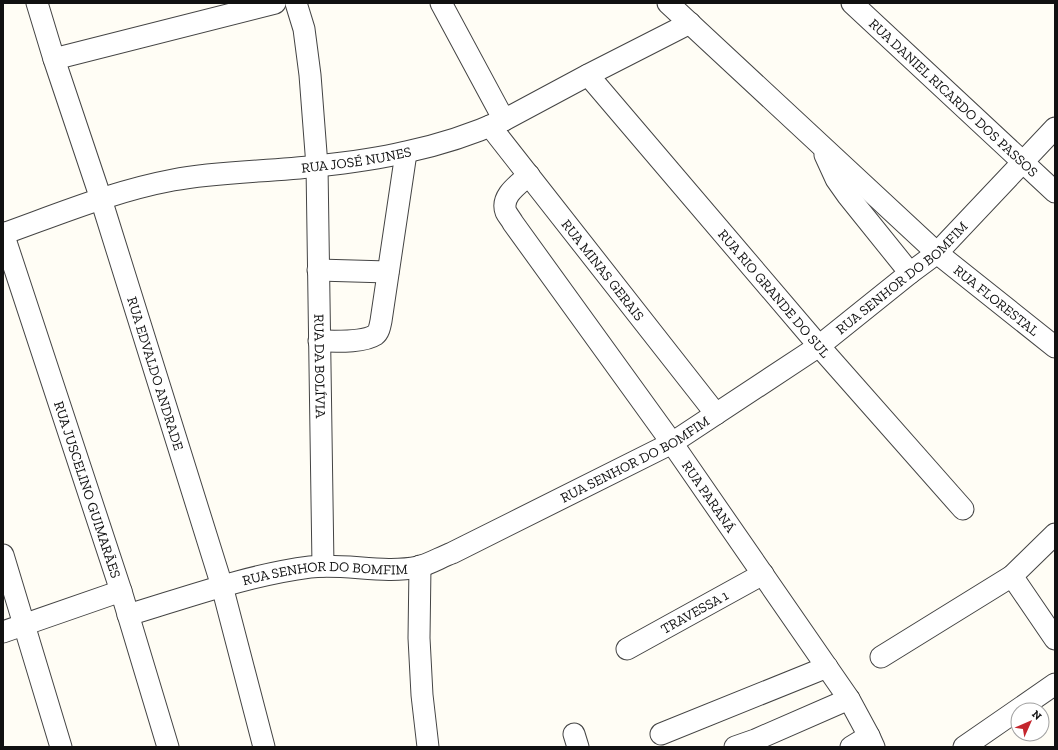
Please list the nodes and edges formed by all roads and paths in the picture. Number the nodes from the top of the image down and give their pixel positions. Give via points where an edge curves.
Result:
1 (37, 3) edge
2 (275, 3) edge
3 (296, 3) edge
4 (442, 3) edge
5 (668, 3) edge
6 (852, 3) edge
7 (690, 23) junction
8 (54, 59) junction
9 (588, 75) junction
10 (497, 123) junction
11 (1055, 128) edge
12 (821, 146) junction
13 (406, 153) junction
14 (1022, 162) junction
15 (317, 166) junction
16 (529, 175) junction
17 (1055, 192) edge
18 (101, 199) junction
19 (3, 234) edge
20 (937, 253) junction
21 (318, 270) junction
22 (388, 272) junction
23 (910, 273) junction
24 (319, 341) junction
25 (819, 346) junction
26 (1055, 347) edge
27 (716, 414) junction
28 (672, 443) junction
29 (962, 510) dead end
30 (1055, 534) edge
31 (3, 555) edge
32 (323, 566) junction
33 (420, 566) junction
34 (763, 574) junction
35 (1012, 576) junction
36 (222, 586) junction
37 (121, 591) junction
38 (128, 615) junction
39 (24, 624) junction
40 (3, 632) edge
41 (1055, 639) edge
42 (627, 650) dead end
43 (881, 657) dead end
44 (827, 667) junction
45 (1055, 684) edge
46 (849, 699) junction
47 (662, 734) dead end
48 (872, 741) edge
49 (61, 747) edge
50 (168, 747) edge
51 (264, 747) edge
52 (428, 747) edge
53 (735, 747) edge
54 (851, 747) edge
55 (964, 747) edge

1 - 8 street, RUA EDVALDO ANDRADE
2 - 8 street
3 - 15 street, RUA DA BOLÍVIA via 304,29 310,75
4 - 10 street, RUA MINAS GERAIS
5 - 7 street, RUA FLORESTAL
6 - 14 street, RUA DANIEL RICARDO DOS PASSOS
7 - 9 street, RUA JOSÉ NUNES
7 - 12 street, RUA FLORESTAL
8 - 18 street, RUA EDVALDO ANDRADE
9 - 10 street, RUA JOSÉ NUNES
9 - 25 street, RUA RIO GRANDE DO SUL
10 - 13 street, RUA JOSÉ NUNES via 437,145
10 - 16 street, RUA MINAS GERAIS
11 - 14 street, RUA SENHOR DO BOMFIM
12 - 20 street, RUA FLORESTAL
12 - 23 street via 836,178 848,196
13 - 15 street, RUA JOSÉ NUNES
13 - 22 street
14 - 17 street, RUA DANIEL RICARDO DOS PASSOS
14 - 20 street, RUA SENHOR DO BOMFIM
15 - 18 street, RUA JOSÉ NUNES via 173,180 142,186
15 - 21 street, RUA DA BOLÍVIA
16 - 27 street, RUA MINAS GERAIS
16 - 28 street, RUA PARANÁ via 509,194 505,203 506,211
18 - 19 street, RUA JOSÉ NUNES
18 - 36 street, RUA EDVALDO ANDRADE
19 - 37 street, RUA JUSCELINO GUIMARÃES
20 - 23 street, RUA SENHOR DO BOMFIM
20 - 26 street, RUA FLORESTAL
21 - 22 street
21 - 24 street, RUA DA BOLÍVIA
22 - 24 street via 382,321 376,334 366,339
23 - 25 street, RUA SENHOR DO BOMFIM
24 - 32 street, RUA DA BOLÍVIA
25 - 27 street, RUA SENHOR DO BOMFIM
25 - 29 street, RUA RIO GRANDE DO SUL
27 - 28 street, RUA SENHOR DO BOMFIM
28 - 33 street, RUA SENHOR DO BOMFIM via 452,553
28 - 34 street, RUA PARANÁ
30 - 35 street
31 - 39 street
32 - 33 street, RUA SENHOR DO BOMFIM via 401,569
32 - 36 street, RUA SENHOR DO BOMFIM via 276,573
33 - 52 street via 419,638
34 - 42 street, TRAVESSA 1
34 - 44 street, RUA PARANÁ
35 - 41 street
35 - 43 street
36 - 38 street, RUA SENHOR DO BOMFIM
36 - 51 street, RUA EDVALDO ANDRADE
37 - 38 street, RUA JUSCELINO GUIMARÃES
37 - 39 street
38 - 50 street, RUA JUSCELINO GUIMARÃES
39 - 40 street
39 - 49 street
44 - 46 street, RUA PARANÁ
44 - 47 street
45 - 55 street
46 - 48 street, RUA PARANÁ
46 - 53 street
48 - 54 street

